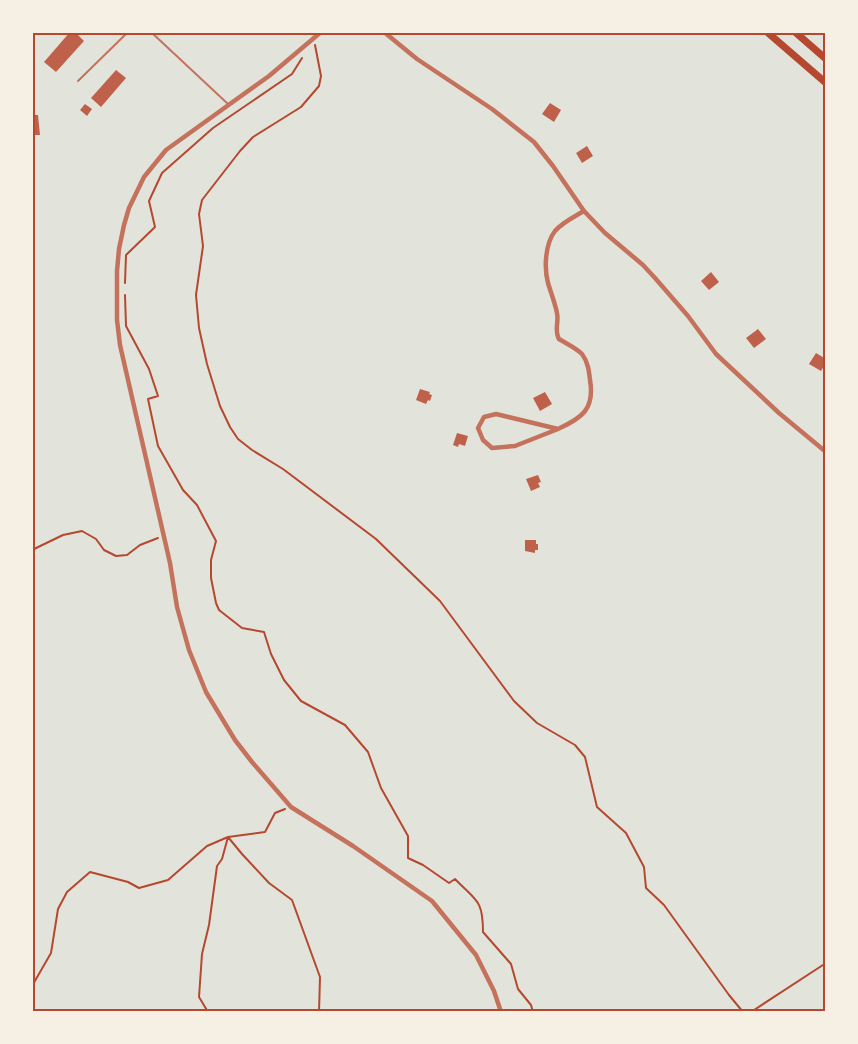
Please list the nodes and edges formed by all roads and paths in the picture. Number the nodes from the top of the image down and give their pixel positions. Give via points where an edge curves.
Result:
1 (128, 32) edge
2 (151, 32) edge
3 (321, 32) edge
4 (384, 32) edge
5 (767, 32) edge
6 (795, 32) edge
7 (314, 39) junction
8 (310, 46) dead end
9 (305, 53) dead end
10 (826, 59) edge
11 (78, 81) dead end
12 (826, 83) edge
13 (230, 106) junction
14 (584, 212) junction
15 (558, 429) junction
16 (826, 452) edge
17 (163, 536) junction
18 (32, 550) edge
19 (291, 807) junction
20 (228, 837) junction
21 (826, 963) edge
22 (32, 986) edge
23 (208, 1012) edge
24 (319, 1012) edge
25 (501, 1012) edge
26 (533, 1012) edge
27 (743, 1012) edge
28 (751, 1012) edge

1 - 11 lane
2 - 13 lane
3 - 7 street
4 - 14 street via 534,142
5 - 12 highway
6 - 10 highway
7 - 8 path
7 - 13 street
7 - 27 path via 321,76 319,86 301,107 253,137 202,200 199,214 204,246 196,295 201,337 220,406 230,427 252,450 283,469 376,539 440,601 514,701 537,723 575,745 585,757 597,807 626,833 644,867 646,888 664,905
9 - 26 path via 292,74 214,128 162,173 149,201 154,227 126,255 126,326 158,396 148,399 158,446 183,490 197,505 216,541 211,560 218,610 242,628 264,632 284,680 302,702 345,725 368,752 381,788 408,836 408,858 449,883 455,879 479,901 483,932 510,964 518,989
13 - 17 street via 180,140 154,163 129,208 119,249 116,296 120,345
14 - 15 street via 562,224 551,236 546,259 548,282 557,313 557,336 586,360 591,386 591,398 584,413
14 - 16 street via 655,278 716,354
15 - 15 street via 496,414 484,418 478,428 483,440 492,448 515,446
17 - 18 path via 140,545 128,555 116,556 104,550 82,531
17 - 19 street via 182,629 206,692 235,740
19 - 20 path via 275,813 265,832
19 - 25 street via 432,901 476,955
20 - 22 path via 208,846 168,880 139,888 90,872 68,892 58,909 51,953
20 - 23 path via 217,866 202,954 200,997
20 - 24 path via 269,883 292,900 320,977
21 - 28 path

